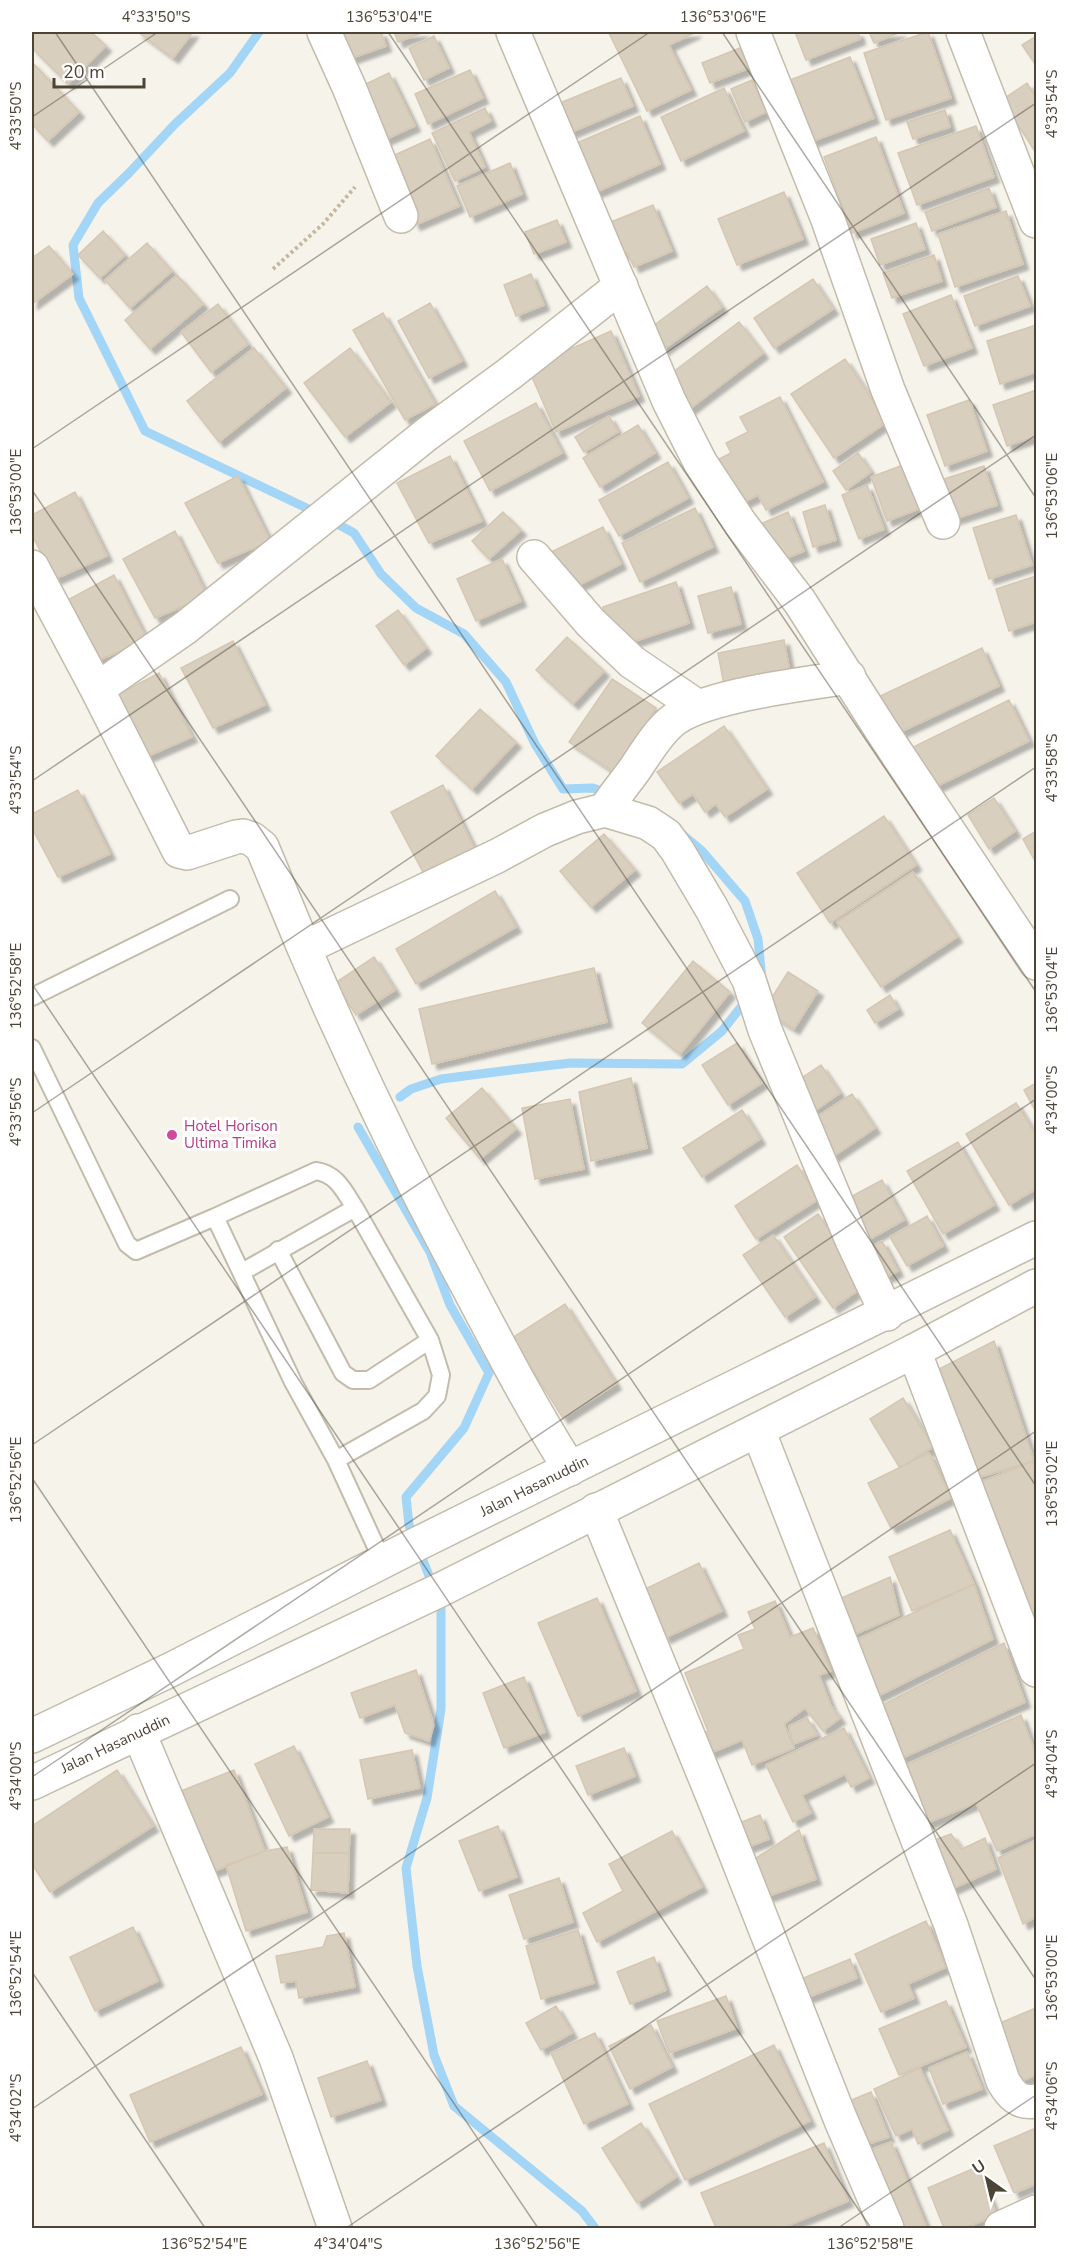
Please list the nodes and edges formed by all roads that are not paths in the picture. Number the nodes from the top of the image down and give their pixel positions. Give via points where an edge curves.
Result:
1 (324, 32) edge
2 (513, 32) edge
3 (753, 32) edge
4 (963, 32) edge
5 (1034, 207) edge
6 (401, 216) dead end
7 (621, 286) junction
8 (943, 522) dead end
9 (534, 557) dead end
10 (32, 567) edge
11 (849, 677) junction
12 (97, 689) junction
13 (698, 707) junction
14 (605, 809) junction
15 (230, 899) dead end
16 (304, 948) junction
17 (1036, 963) edge
18 (32, 997) edge
19 (32, 1048) edge
20 (355, 1208) junction
21 (215, 1216) junction
22 (1036, 1238) edge
23 (278, 1250) junction
24 (242, 1272) junction
25 (1036, 1287) edge
26 (887, 1314) junction
27 (430, 1340) junction
28 (914, 1351) junction
29 (758, 1430) junction
30 (336, 1460) junction
31 (570, 1469) junction
32 (596, 1510) junction
33 (399, 1553) junction
34 (1036, 1671) edge
35 (138, 1731) junction
36 (32, 1736) edge
37 (32, 1783) edge
38 (1036, 2101) edge
39 (1036, 2212) edge
40 (335, 2229) edge
41 (886, 2229) edge
42 (1001, 2229) edge

1 - 6 street
2 - 7 street
3 - 8 street via 827,217 888,390
4 - 5 street
7 - 11 street via 669,401 700,462
7 - 12 street via 427,434 185,628
9 - 13 street via 591,623 632,662
10 - 12 street
11 - 13 street
11 - 17 street
12 - 16 street via 179,851 187,854 236,837 252,839 262,847
13 - 14 street via 672,721 650,745
14 - 16 street via 544,830
14 - 26 street via 648,823 666,835 712,909 749,980 765,1030
15 - 18 lane
16 - 31 street via 418,1192 526,1398
19 - 21 lane via 127,1244 136,1251
20 - 21 lane via 336,1179 316,1171
20 - 23 lane
20 - 27 lane
21 - 24 lane
22 - 26 street, Jalan Hasanuddin
23 - 24 lane
23 - 27 lane via 343,1373 353,1380 369,1380
24 - 30 lane via 293,1382
25 - 28 street, Jalan Hasanuddin
26 - 31 street, Jalan Hasanuddin
27 - 30 lane via 441,1375 437,1396 423,1410
28 - 29 street, Jalan Hasanuddin
28 - 34 street
29 - 32 street, Jalan Hasanuddin
29 - 38 street via 951,1925 999,2072 1018,2100
30 - 33 lane
31 - 33 street, Jalan Hasanuddin
32 - 35 street, Jalan Hasanuddin via 429,1595
32 - 41 street
33 - 36 street, Jalan Hasanuddin
35 - 37 street, Jalan Hasanuddin
35 - 40 street via 276,2058
39 - 42 street

